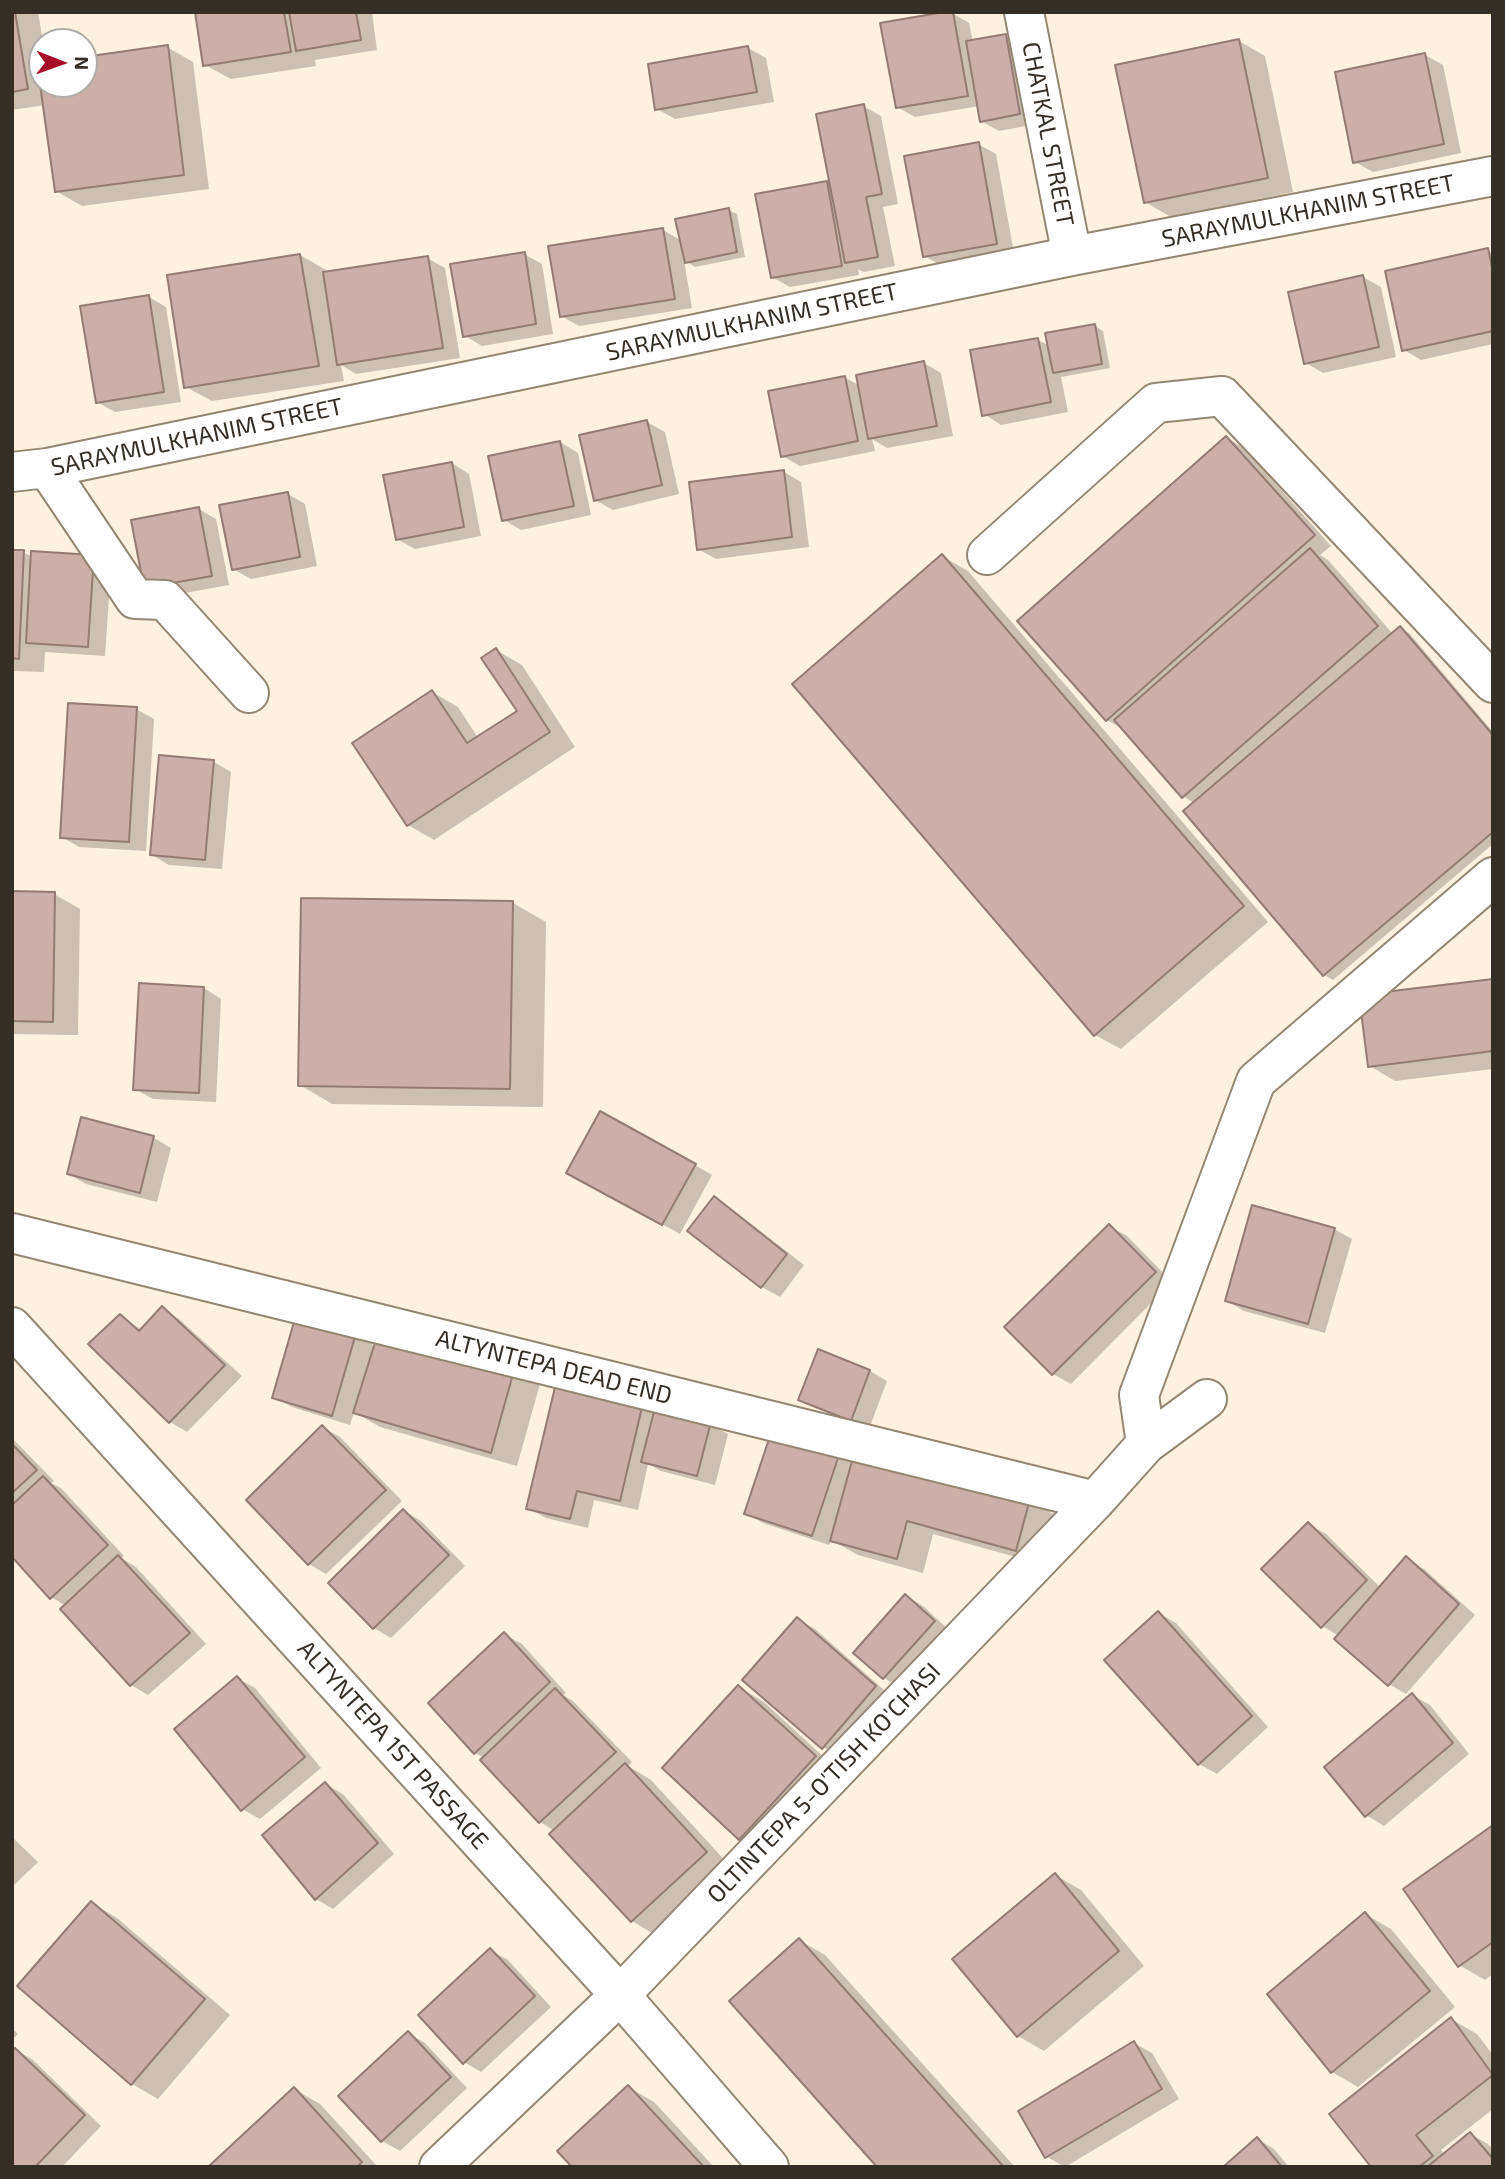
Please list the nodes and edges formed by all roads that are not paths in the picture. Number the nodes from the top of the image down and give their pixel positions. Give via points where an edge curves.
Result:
1 (1024, 12) edge
2 (1493, 176) edge
3 (1072, 256) junction
4 (30, 470) edge
5 (987, 555) dead end
6 (1493, 683) edge
7 (249, 693) dead end
8 (1493, 877) edge
9 (12, 1233) edge
10 (12, 1327) edge
11 (1207, 1399) dead end
12 (1146, 1444) junction
13 (1095, 1501) junction
14 (620, 1994) junction
15 (439, 2167) edge
16 (769, 2167) edge

1 - 3 street, CHATKAL STREET
2 - 3 street, SARAYMULKHANIM STREET
3 - 4 street, SARAYMULKHANIM STREET
4 - 7 street via 135,599 165,600
5 - 6 street via 1156,403 1222,396
8 - 12 street via 1256,1081 1139,1395
9 - 13 street, ALTYNTEPA DEAD END
10 - 14 street, ALTYNTEPA 1ST PASSAGE
11 - 12 street, OLTINTEPA 5-O'TISH KO'CHASI
12 - 13 street, OLTINTEPA 5-O'TISH KO'CHASI
13 - 14 street, OLTINTEPA 5-O'TISH KO'CHASI
14 - 15 street, OLTINTEPA 5-O'TISH KO'CHASI
14 - 16 street, ALTYNTEPA 1ST PASSAGE

